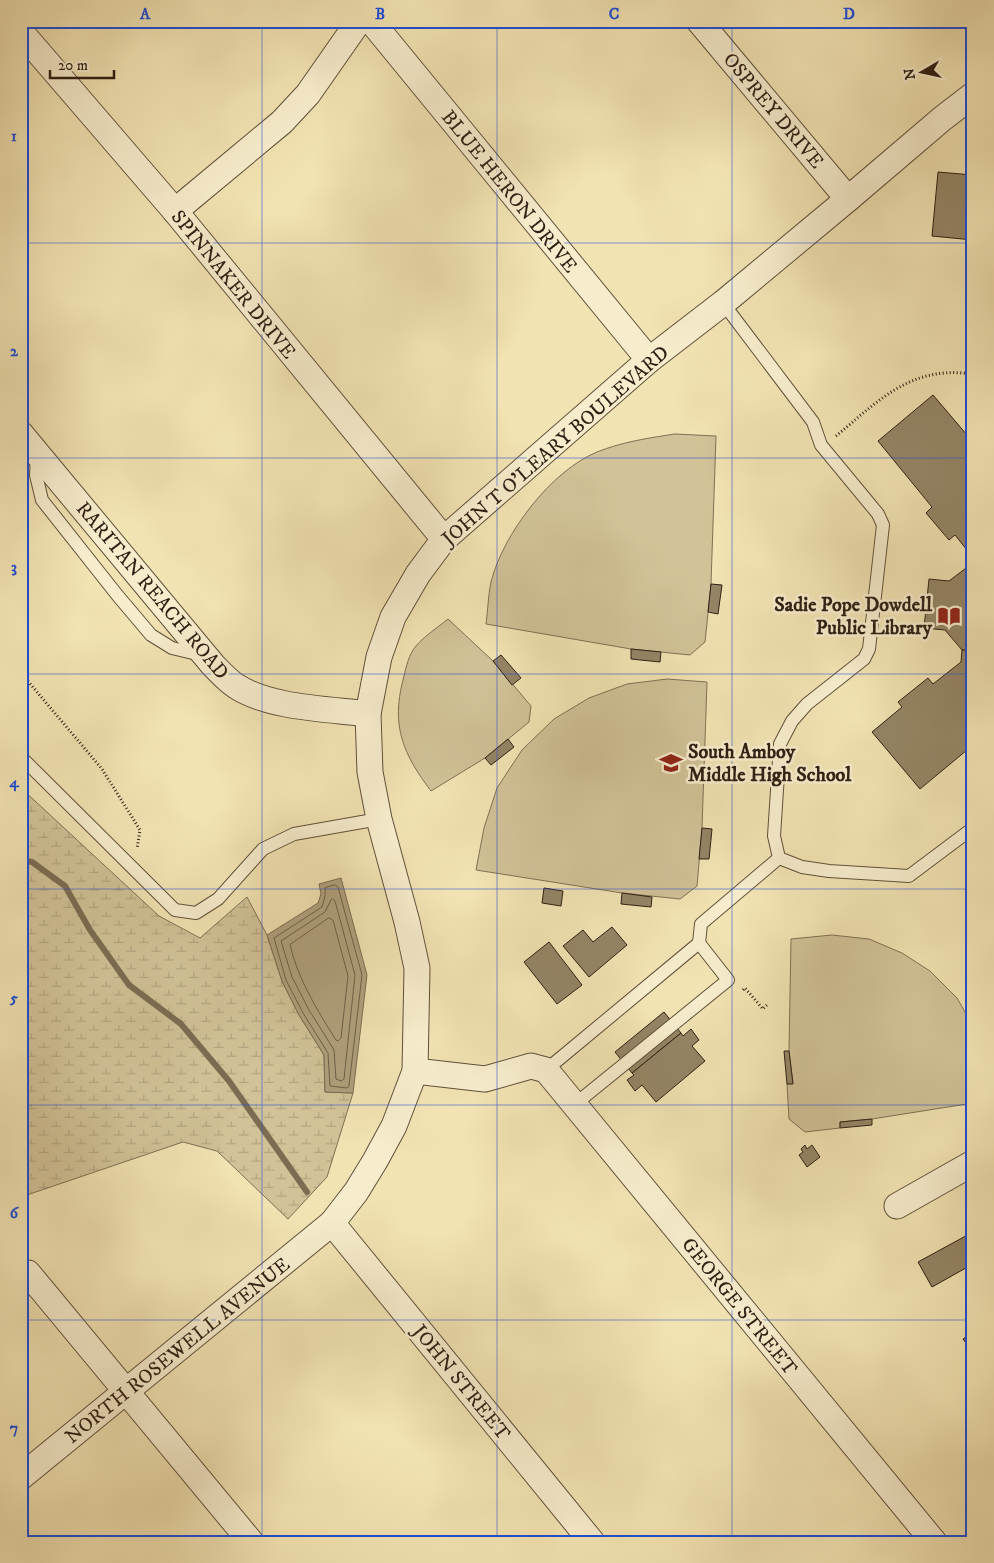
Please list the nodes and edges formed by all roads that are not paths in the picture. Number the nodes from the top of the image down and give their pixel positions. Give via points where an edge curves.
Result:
1 (359, 21) edge
2 (371, 21) edge
3 (699, 21) edge
4 (21, 32) edge
5 (973, 95) edge
6 (848, 199) junction
7 (175, 212) junction
8 (722, 303) junction
9 (649, 360) junction
10 (21, 434) edge
11 (444, 539) junction
12 (368, 714) junction
13 (21, 757) edge
14 (379, 819) junction
15 (973, 828) edge
16 (779, 858) junction
17 (699, 943) junction
18 (546, 1070) junction
19 (415, 1071) junction
20 (574, 1104) junction
21 (973, 1163) edge
22 (897, 1206) dead end
23 (332, 1223) junction
24 (28, 1274) dead end
25 (127, 1392) junction
26 (21, 1477) edge
27 (251, 1542) edge
28 (592, 1542) edge
29 (934, 1542) edge

1 - 7 street via 308,94 282,122
2 - 9 street, BLUE HERON DRIVE
3 - 6 street, OSPREY DRIVE
4 - 7 street, SPINNAKER DRIVE
5 - 6 street, JOHN T O'LEARY BOULEVARD
6 - 8 street, JOHN T O'LEARY BOULEVARD
7 - 11 street, SPINNAKER DRIVE
8 - 9 street, JOHN T O'LEARY BOULEVARD
8 - 16 lane via 814,422 823,447 878,514 882,525 868,649 864,659 807,704 792,721 780,744 774,836
9 - 11 street, JOHN T O'LEARY BOULEVARD
10 - 12 street, RARITAN REACH ROAD via 206,656 236,686 263,699
11 - 12 street, JOHN T O'LEARY BOULEVARD via 418,574 393,617 379,657
12 - 14 street, JOHN T O'LEARY BOULEVARD via 370,772
13 - 14 lane via 175,910 196,913 218,899 263,849 294,834
14 - 19 street, JOHN T O'LEARY BOULEVARD via 418,968
15 - 16 lane via 909,876 829,871 802,867
16 - 17 lane via 701,924
17 - 18 lane
17 - 20 lane via 728,980
18 - 19 street via 531,1066 485,1079
18 - 20 street, GEORGE STREET
19 - 23 street, JOHN T O'LEARY BOULEVARD via 394,1126 375,1161
20 - 29 street, GEORGE STREET
21 - 22 street
23 - 25 street, NORTH ROSEWELL AVENUE
23 - 28 street, JOHN STREET
24 - 25 street
25 - 26 street, NORTH ROSEWELL AVENUE
25 - 27 street

